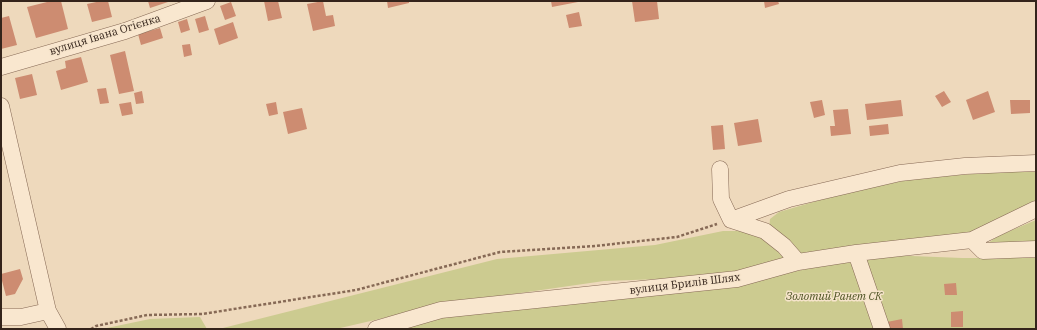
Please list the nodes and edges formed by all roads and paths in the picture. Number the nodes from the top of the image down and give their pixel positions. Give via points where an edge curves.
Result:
1 (207, 1) edge
2 (1, 67) edge
3 (1, 106) edge
4 (1036, 163) edge
5 (720, 169) dead end
6 (1036, 209) edge
7 (730, 220) junction
8 (972, 240) junction
9 (1036, 249) edge
10 (856, 253) junction
11 (798, 262) junction
12 (48, 311) junction
13 (1, 317) edge
14 (58, 329) edge
15 (91, 329) edge
16 (376, 329) edge
17 (882, 329) edge

1 - 2 street, вулиця Івана Огієнка via 125,31
3 - 12 street
4 - 7 street via 965,166 900,173 789,199
5 - 7 street via 721,199
6 - 8 street, вулиця Брилів Шлях
7 - 11 street via 765,231 784,246
7 - 15 path via 677,237 595,246 500,252 356,290 202,314 147,315
8 - 9 street via 983,251
8 - 10 street, вулиця Брилів Шлях
10 - 11 street, вулиця Брилів Шлях
10 - 17 street
11 - 16 street, вулиця Брилів Шлях via 737,279 441,310
12 - 13 street via 21,317
12 - 14 street

